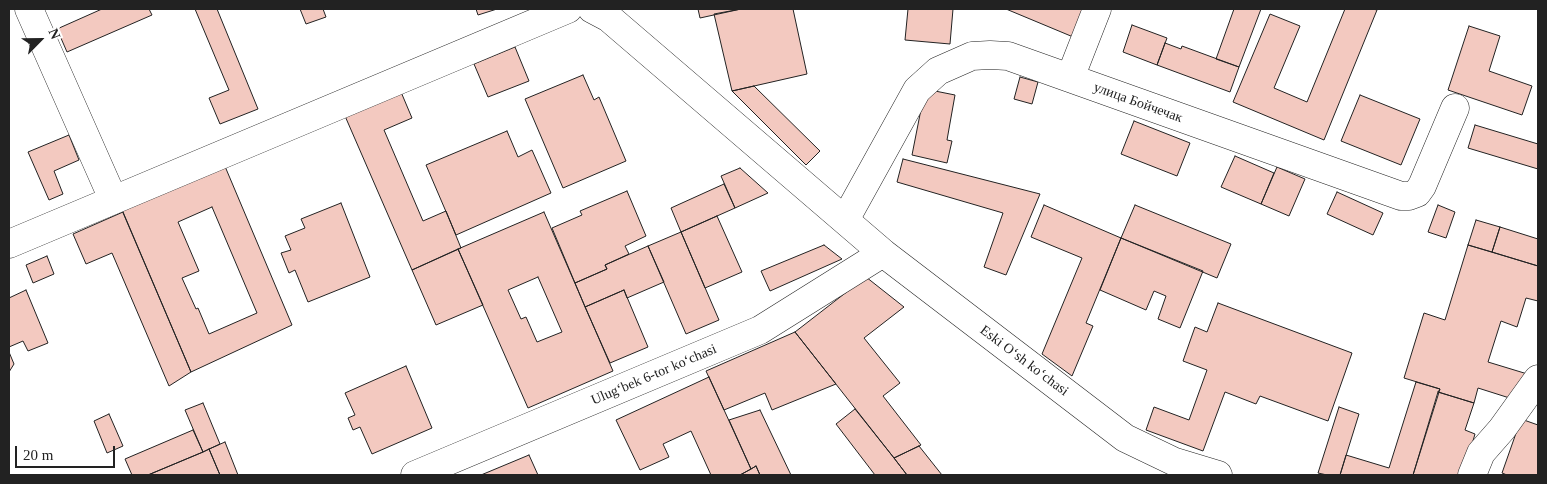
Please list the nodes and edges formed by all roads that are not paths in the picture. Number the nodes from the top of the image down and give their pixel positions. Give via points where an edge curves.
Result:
1 (28, 9) edge
2 (568, 9) edge
3 (592, 9) edge
4 (1097, 9) edge
5 (1070, 78) junction
6 (1455, 108) dead end
7 (113, 199) junction
8 (845, 220) junction
9 (9, 244) edge
10 (883, 253) junction
11 (1538, 379) edge
12 (415, 475) edge
13 (1218, 475) edge
14 (1472, 475) edge

1 - 7 street
2 - 7 street
3 - 8 street, Eski Oʻsh koʻchasi via 609,18
4 - 5 street
5 - 6 street, улица Бойчечак via 1401,196 1417,193 1422,186
5 - 8 street, улица Бойчечак via 1008,56 990,55 972,56 938,71 917,90
7 - 9 street
8 - 10 street, Eski Oʻsh koʻchasi
10 - 12 street, Ulug‘bek 6-tor koʻchasi via 760,330
10 - 13 street, Eski Oʻsh koʻchasi via 1124,438 1175,462
11 - 14 street via 1481,452

